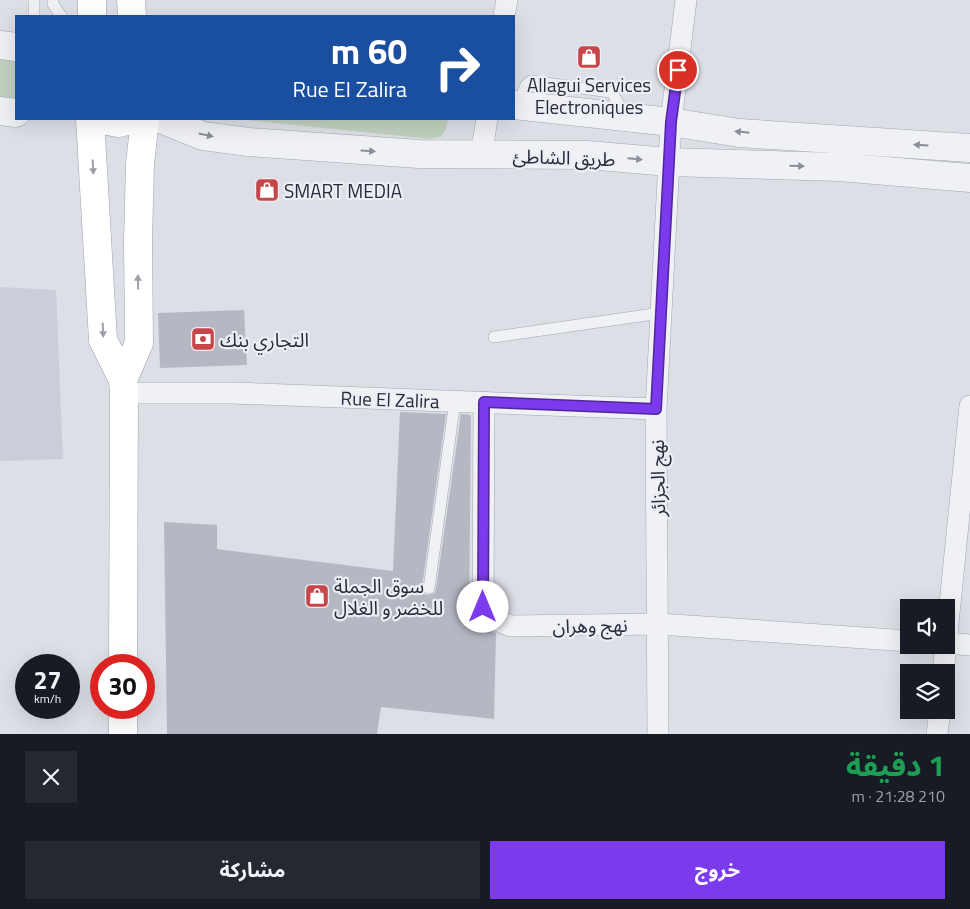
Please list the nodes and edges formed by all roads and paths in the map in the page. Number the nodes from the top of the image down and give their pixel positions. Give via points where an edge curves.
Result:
1 (34, 0) edge
2 (53, 0) edge
3 (92, 0) edge
4 (131, 0) edge
5 (507, 0) edge
6 (686, 0) edge
7 (34, 15) edge
8 (61, 15) edge
9 (92, 15) edge
10 (132, 15) edge
11 (504, 15) edge
12 (0, 45) edge
13 (15, 47) edge
14 (516, 106) edge
15 (0, 111) edge
16 (15, 113) edge
17 (90, 120) edge
18 (104, 120) edge
19 (131, 120) edge
20 (145, 120) edge
21 (163, 120) edge
22 (487, 120) edge
23 (671, 122) junction
24 (970, 148) edge
25 (481, 155) junction
26 (669, 162) junction
27 (970, 178) edge
28 (661, 313) junction
29 (494, 337) dead end
30 (124, 387) junction
31 (455, 401) junction
32 (484, 402) junction
33 (970, 406) edge
34 (656, 409) junction
35 (429, 588) dead end
36 (951, 599) edge
37 (659, 624) junction
38 (900, 640) edge
39 (955, 644) edge
40 (970, 645) edge
41 (123, 654) edge
42 (123, 719) edge
43 (939, 719) edge
44 (123, 734) edge
45 (658, 734) edge
46 (937, 734) edge

1 - 7 lane
2 - 8 lane
3 - 9 main road
4 - 10 main road
5 - 11 street
6 - 23 street, نهج الجزائر
12 - 13 street
14 - 23 street
15 - 16 street
17 -> 30 main road via 103,340
18 - 19 main road via 118,123
30 -> 20 main road via 139,343 138,231
21 -> 25 street, طريق الشاطئ via 203,136 249,142
22 - 25 street
24 -> 23 street via 739,133
23 - 26 street, نهج الجزائر
25 -> 26 street, طريق الشاطئ via 586,155
26 -> 27 street, طريق الشاطئ via 839,167
26 - 28 street, نهج الجزائر
28 - 29 lane
28 - 34 street, نهج الجزائر
30 - 31 street, Rue El Zalira
30 - 41 main road
31 - 32 street, Rue El Zalira
31 - 35 lane
32 - 34 street, Rue El Zalira
32 - 37 street, نهج وهران via 483,607 489,617 511,626
33 - 36 street
34 - 37 street, نهج الجزائر
37 - 38 street, نهج وهران
37 - 45 street, نهج الجزائر
39 - 40 street
42 - 44 main road
43 - 46 street

